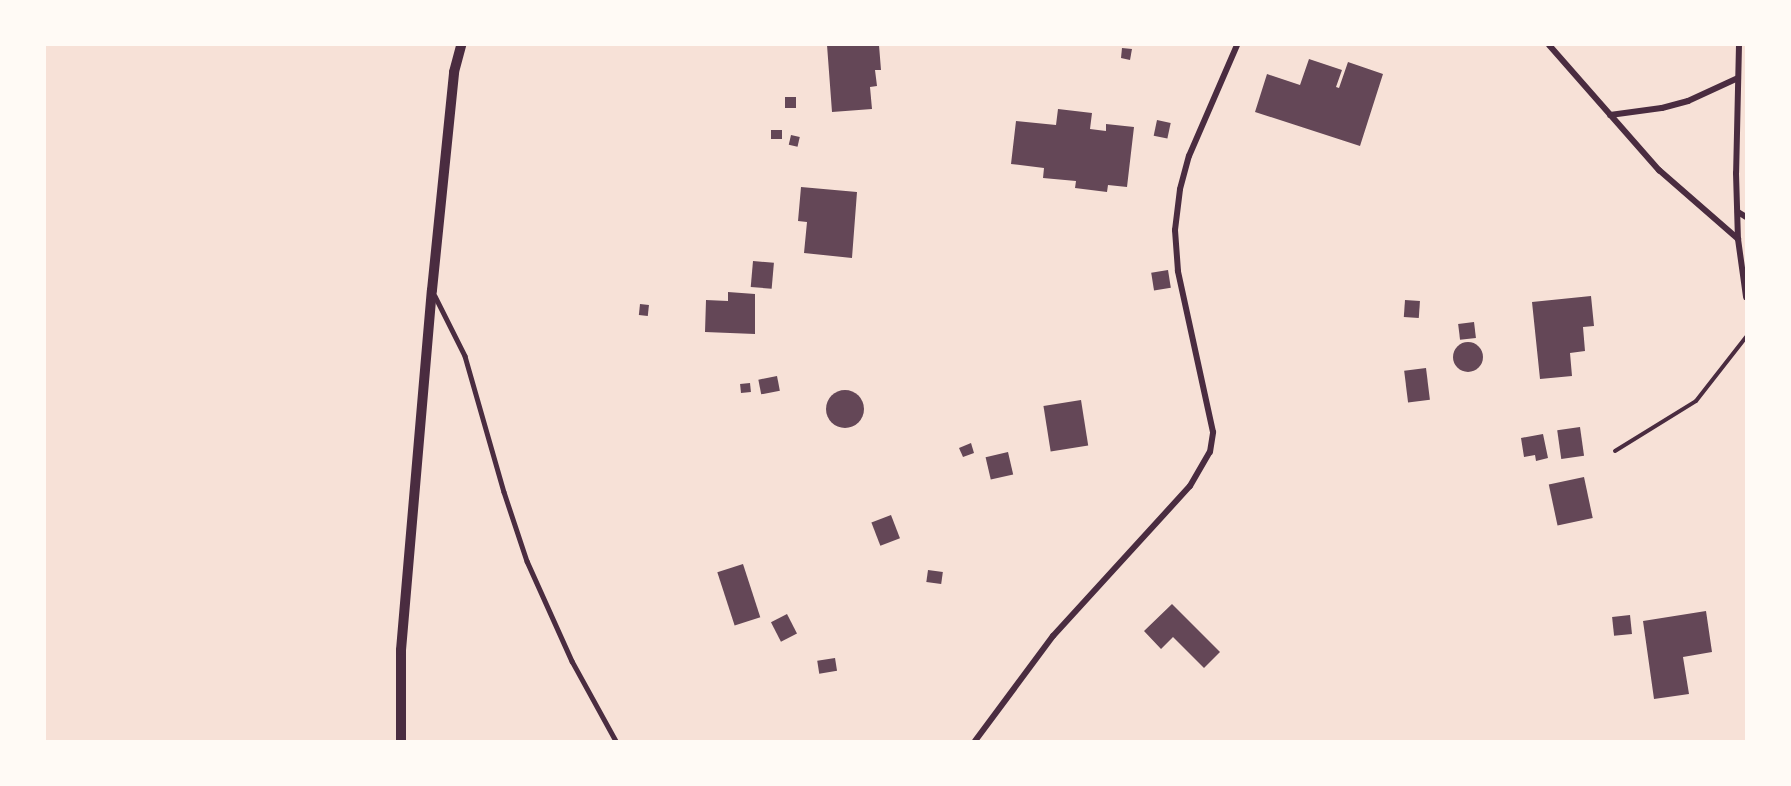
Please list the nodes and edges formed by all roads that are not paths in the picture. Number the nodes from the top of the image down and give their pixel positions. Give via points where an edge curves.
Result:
1 (461, 45) edge
2 (1237, 45) edge
3 (1549, 45) edge
4 (1739, 45) edge
5 (1738, 78) junction
6 (1610, 115) junction
7 (1737, 212) junction
8 (1746, 218) edge
9 (1738, 240) junction
10 (432, 291) junction
11 (1746, 297) edge
12 (401, 741) edge
13 (616, 741) edge
14 (975, 741) edge

1 - 10 street via 454,72
2 - 14 street via 1189,156 1175,230 1178,271 1213,432 1210,452 1190,486 1053,636
3 - 6 street
4 - 5 street
5 - 6 street via 1688,101
5 - 7 street
6 - 9 street via 1659,170
7 - 8 street
7 - 9 street
9 - 11 street
10 - 12 street via 401,650
10 - 13 lane via 465,356 527,561 572,661

